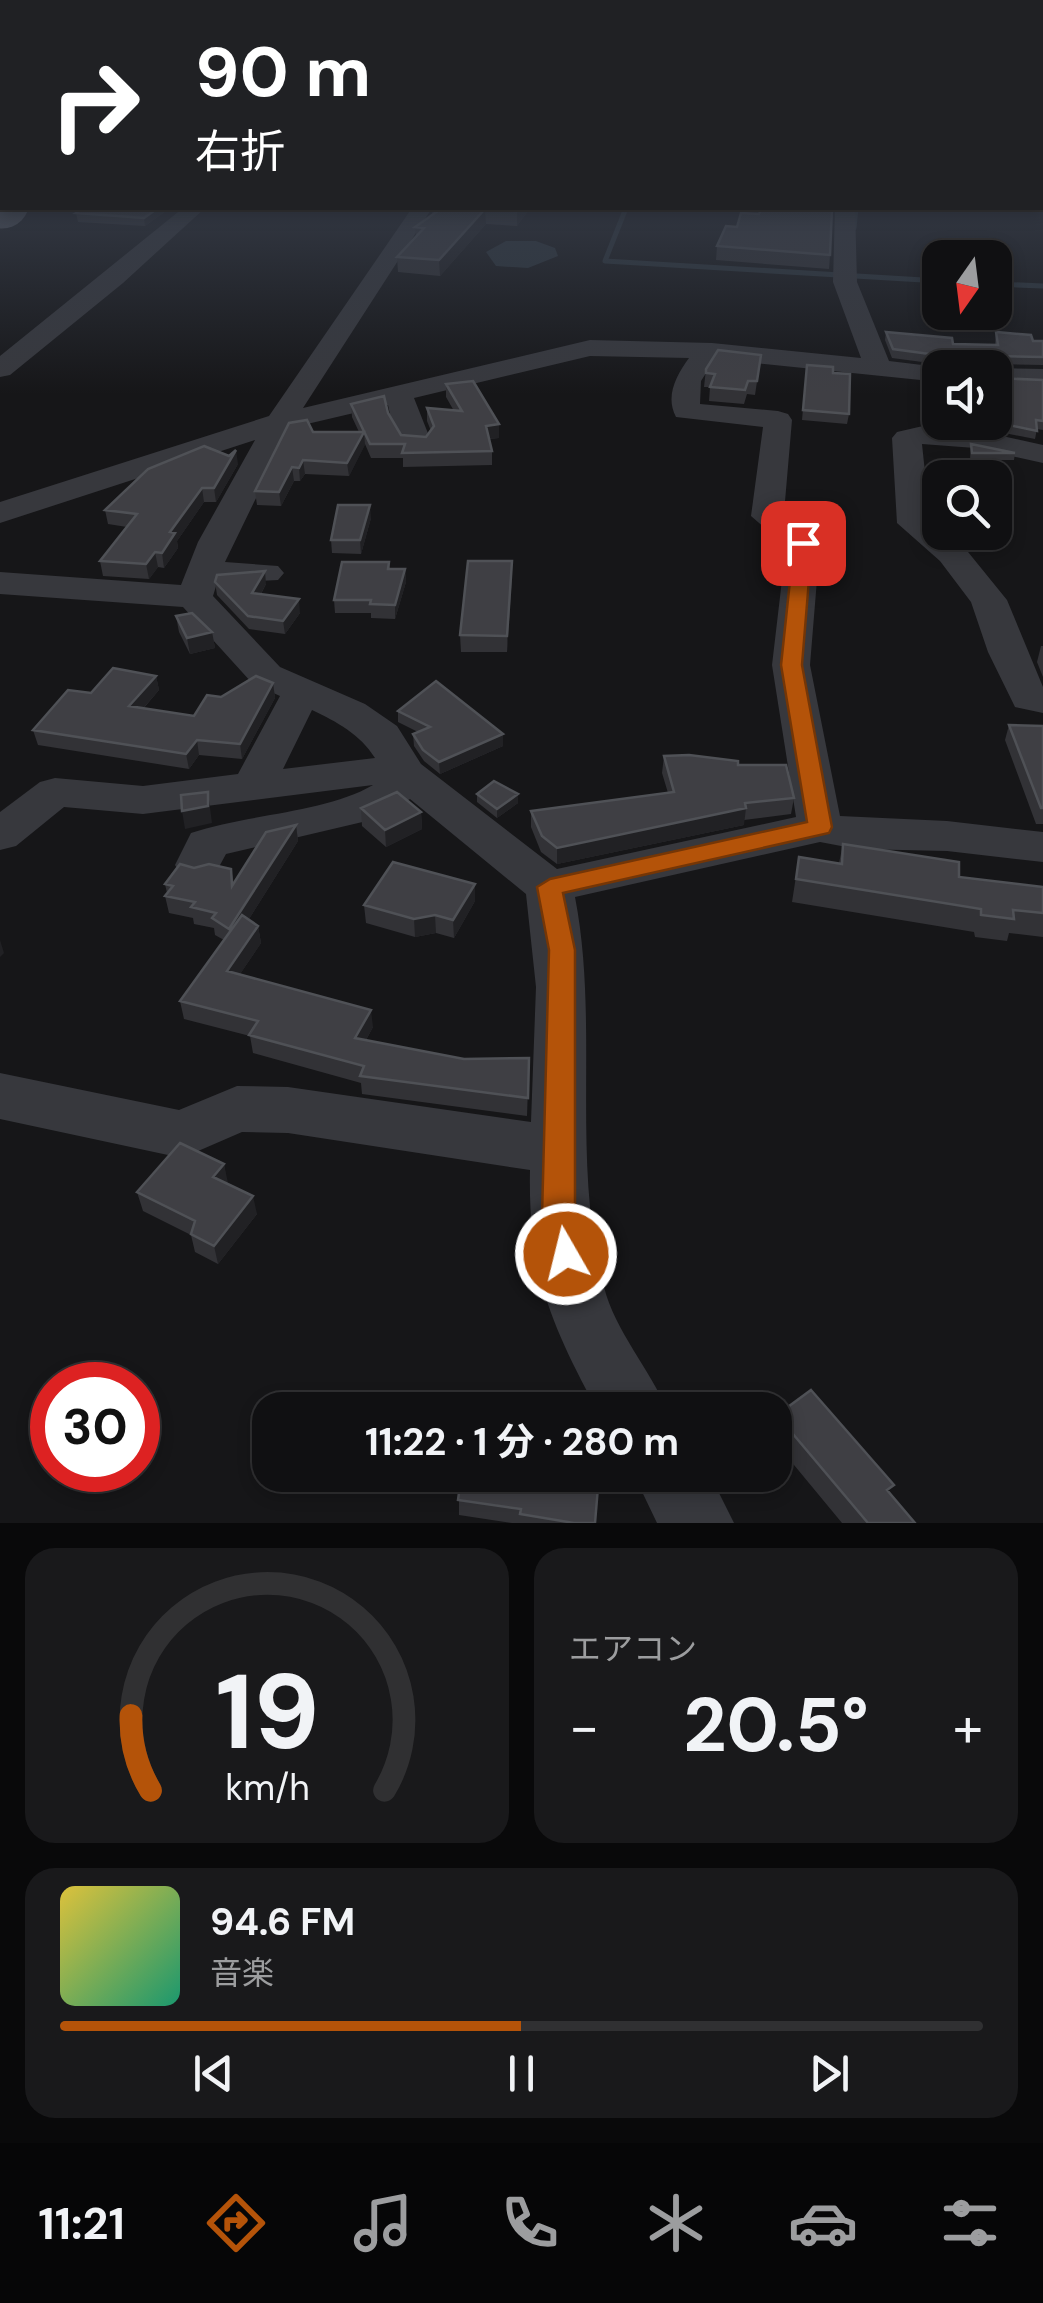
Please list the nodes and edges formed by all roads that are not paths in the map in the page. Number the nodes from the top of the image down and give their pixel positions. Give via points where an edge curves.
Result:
1 (144, 252) edge
2 (392, 252) edge
3 (845, 252) edge
4 (707, 351) junction
5 (879, 369) junction
6 (0, 370) edge
7 (922, 373) edge
8 (1012, 377) edge
9 (1043, 378) edge
10 (399, 394) junction
11 (278, 422) junction
12 (416, 441) edge
13 (1043, 454) edge
14 (0, 514) edge
15 (266, 574) edge
16 (0, 584) edge
17 (198, 584) junction
18 (303, 691) junction
19 (1043, 701) edge
20 (402, 771) junction
21 (254, 787) junction
22 (820, 827) junction
23 (0, 835) edge
24 (1043, 847) edge
25 (198, 866) edge
26 (550, 887) junction
27 (0, 1096) edge
28 (558, 1150) junction
29 (625, 1392) edge
30 (679, 1492) edge
31 (698, 1523) edge

1 - 6 street
2 - 11 street
3 - 5 street via 845,282
4 - 5 street
4 - 10 street via 590,348
4 - 22 street via 687,381 686,411 778,420 766,516 803,543 792,665
5 - 7 street
8 - 9 street
10 - 11 street
10 - 12 street
11 - 14 street
11 - 17 street
13 - 19 street via 921,434 907,438 914,523 952,554 989,600 1030,699
15 - 17 street
16 - 17 street
17 - 18 street via 266,675
18 - 20 street via 382,735
18 - 21 street
20 - 21 street
20 - 25 street via 391,794 342,814 232,833 207,844
20 - 26 street
21 - 23 street via 143,800 93,781 55,792
22 - 24 street
22 - 26 street
26 - 28 street via 562,950
27 - 28 street via 182,1134 237,1109 288,1110
28 - 29 street via 558,1216 573,1292
30 - 31 street

